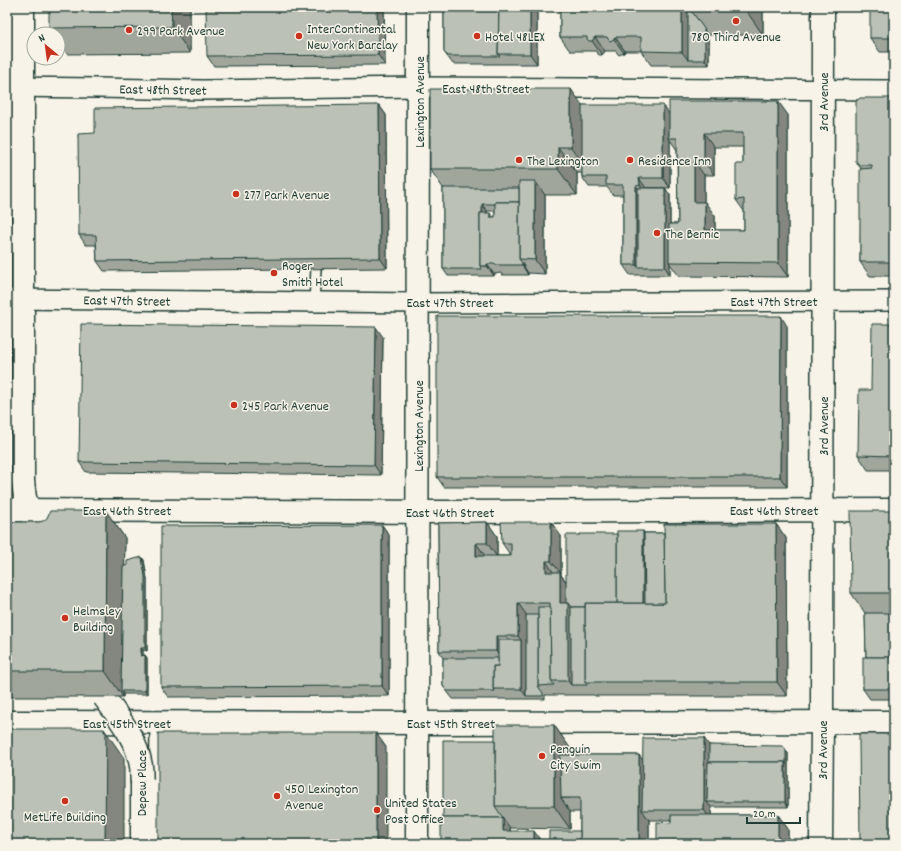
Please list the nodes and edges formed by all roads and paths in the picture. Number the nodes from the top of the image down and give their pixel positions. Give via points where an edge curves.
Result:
1 (23, 7) edge
2 (418, 7) edge
3 (823, 7) edge
4 (15, 87) edge
5 (418, 88) junction
6 (823, 90) junction
7 (894, 90) edge
8 (316, 269) edge
9 (15, 299) edge
10 (823, 300) junction
11 (894, 301) edge
12 (314, 302) junction
13 (418, 303) junction
14 (7, 510) edge
15 (30, 510) junction
16 (823, 510) junction
17 (894, 510) edge
18 (417, 512) junction
19 (36, 548) edge
20 (104, 697) edge
21 (7, 722) edge
22 (155, 722) junction
23 (822, 722) junction
24 (894, 722) edge
25 (417, 723) junction
26 (142, 844) edge
27 (154, 844) edge
28 (417, 844) edge
29 (821, 844) edge

1 - 4 main road
2 - 5 main road, Lexington Avenue
3 - 6 main road, 3rd Avenue
4 - 5 street, East 48th Street via 203,90
4 - 9 main road
5 - 6 street, East 48th Street
5 - 13 main road, Lexington Avenue
6 - 7 street, East 48th Street
6 - 10 main road, 3rd Avenue
8 - 12 lane
9 - 12 street, East 47th Street
9 - 15 main road via 23,481 25,498
10 - 11 street, East 47th Street
10 - 13 street, East 47th Street
10 - 16 main road, 3rd Avenue
12 - 13 street, East 47th Street
13 - 18 main road, Lexington Avenue
14 - 15 main road, East 46th Street
15 - 18 main road, East 46th Street
15 - 19 main road
16 - 17 main road, East 46th Street
16 - 18 main road, East 46th Street
16 - 23 main road, 3rd Avenue
18 - 25 main road, Lexington Avenue
20 - 26 main road, bridge via 129,734 140,760
21 - 22 main road, East 45th Street
22 - 25 main road, East 45th Street
22 - 27 lane, Depew Place
23 - 24 main road, East 45th Street
23 - 25 main road, East 45th Street
23 - 29 main road, 3rd Avenue
25 - 28 main road, Lexington Avenue

